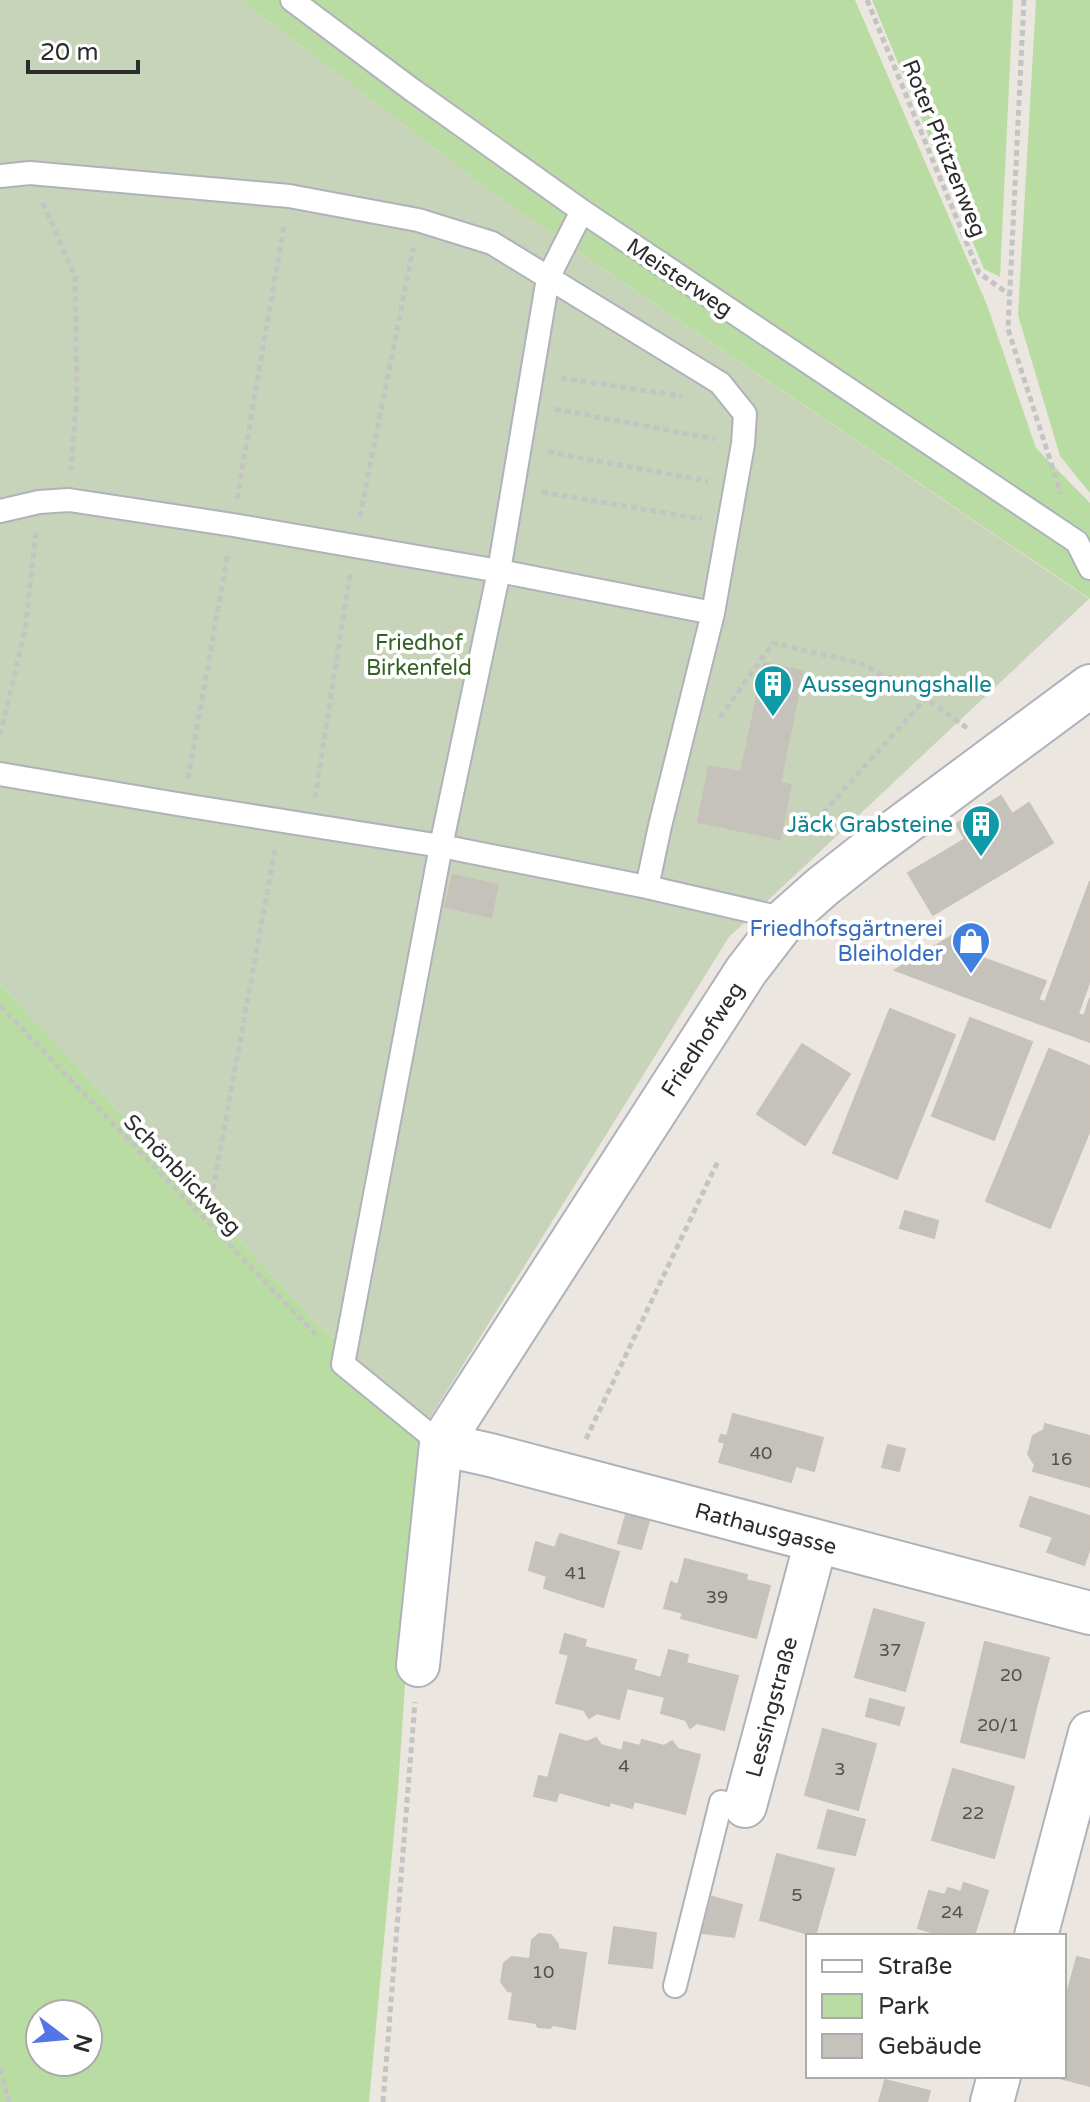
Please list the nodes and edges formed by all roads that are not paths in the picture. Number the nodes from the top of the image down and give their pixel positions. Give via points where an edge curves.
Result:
1 (292, 0) edge
2 (0, 176) edge
3 (582, 211) junction
4 (548, 278) junction
5 (0, 511) edge
6 (1090, 568) edge
7 (499, 571) junction
8 (713, 613) junction
9 (1090, 686) edge
10 (0, 774) edge
11 (441, 846) junction
12 (647, 887) junction
13 (786, 919) junction
14 (441, 1444) junction
15 (816, 1542) junction
16 (1090, 1613) edge
17 (418, 1665) road end
18 (1090, 1733) edge
19 (745, 1806) joint
20 (1037, 1934) edge
21 (675, 1986) dead end
22 (998, 2078) edge
23 (992, 2102) edge

1 - 3 lane, Meisterweg
2 - 4 lane via 30,173 289,196 418,220 492,243
3 - 4 lane
3 - 6 lane, Meisterweg via 1077,542
4 - 7 lane
4 - 8 lane via 720,383 745,414
5 - 7 lane via 69,500
7 - 8 lane
7 - 11 lane
8 - 12 lane
9 - 13 street, Friedhofweg via 869,850
10 - 11 lane
11 - 12 lane
11 - 14 lane via 343,1364
12 - 13 lane
13 - 14 street, Friedhofweg via 746,971
14 - 15 street, Rathausgasse
14 - 17 street
15 - 16 street, Rathausgasse
15 - 19 street, Lessingstraße
18 - 20 street
19 - 21 lane, Lessingstraße via 721,1802
22 - 23 street

